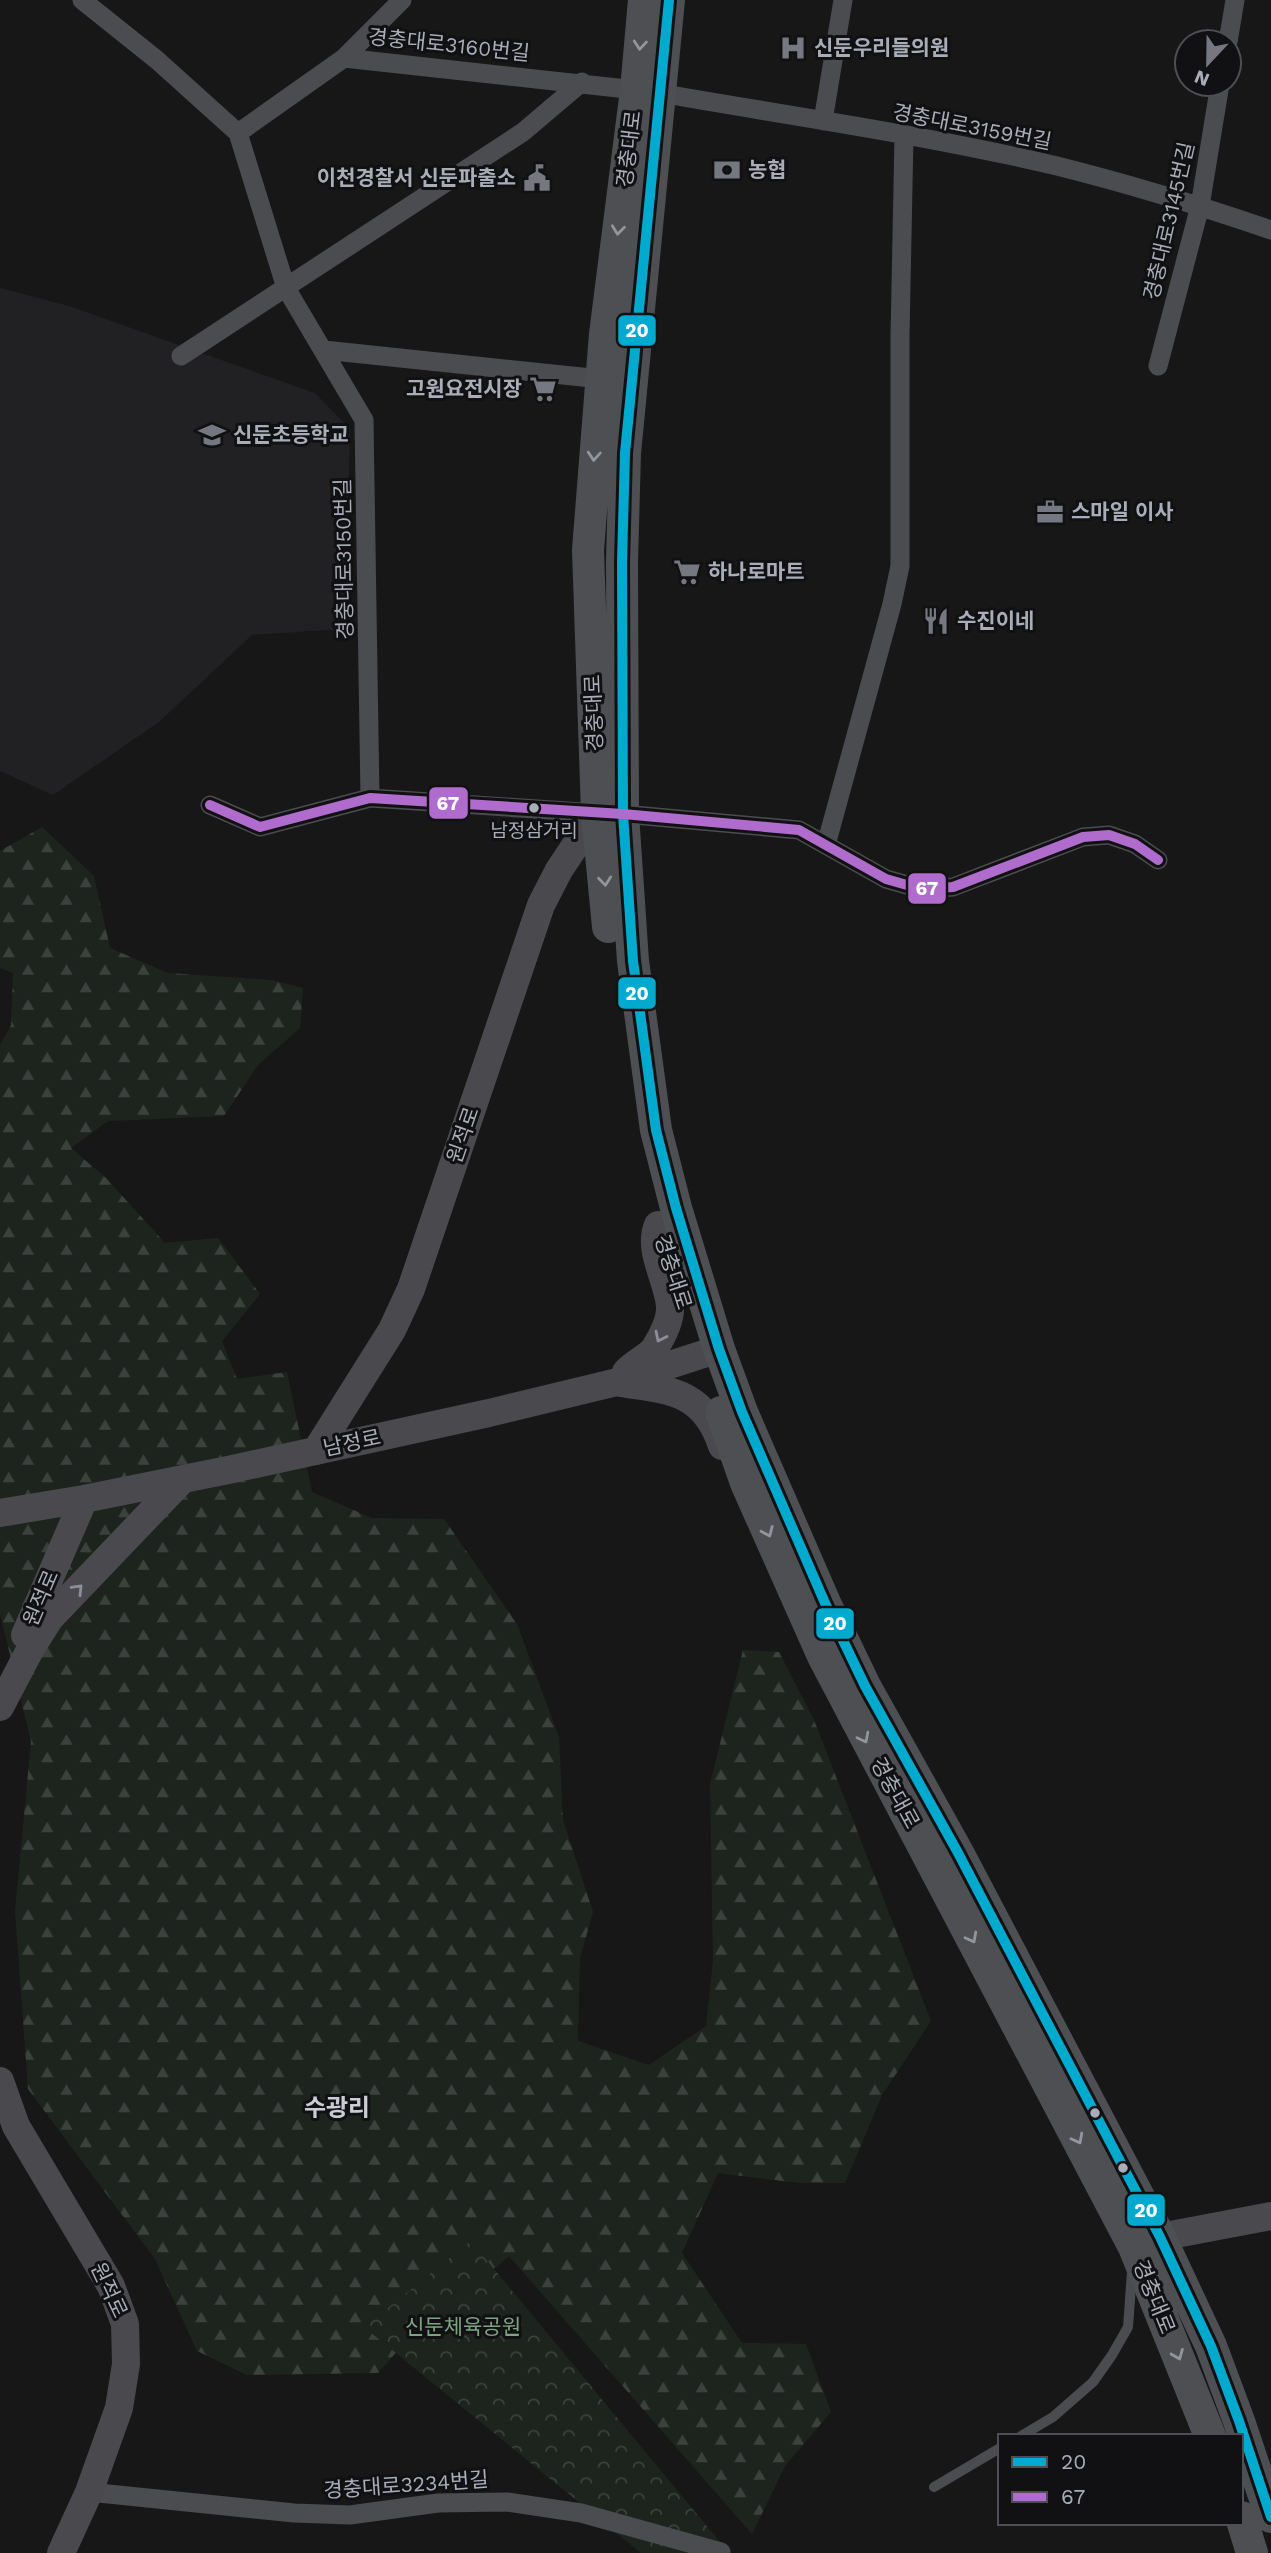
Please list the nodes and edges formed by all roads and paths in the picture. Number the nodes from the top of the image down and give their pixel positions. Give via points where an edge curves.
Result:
1 (82, 0) edge
2 (402, 0) edge
3 (644, 0) edge
4 (668, 0) edge
5 (843, 0) edge
6 (1235, 0) edge
7 (1230, 28) edge
8 (344, 58) junction
9 (582, 82) junction
10 (647, 91) junction
11 (1218, 98) edge
12 (823, 121) junction
13 (239, 133) junction
14 (904, 136) junction
15 (1200, 206) junction
16 (1271, 230) edge
17 (286, 288) junction
18 (324, 350) junction
19 (181, 356) dead end
20 (1158, 366) dead end
21 (601, 379) junction
22 (370, 798) junction
23 (210, 805) dead end
24 (610, 814) junction
25 (826, 845) junction
26 (1158, 860) dead end
27 (658, 1225) junction
28 (709, 1351) junction
29 (617, 1382) junction
30 (316, 1451) junction
31 (183, 1479) junction
32 (746, 1483) junction
33 (84, 1499) junction
34 (0, 1513) edge
35 (0, 1696) edge
36 (0, 1707) edge
37 (0, 2081) edge
38 (1271, 2216) edge
39 (1147, 2242) junction
40 (1024, 2434) edge
41 (1209, 2434) edge
42 (998, 2449) edge
43 (934, 2487) dead end
44 (89, 2492) junction
45 (1271, 2517) edge
46 (1243, 2523) edge
47 (721, 2552) edge
48 (61, 2553) edge
49 (1252, 2553) edge

1 - 13 street
2 - 8 street
3 -> 10 main road, 경충대로
4 - 10 main road, 경충대로
5 - 12 street
6 - 7 street
8 - 9 street, 경충대로3160번길
8 - 13 street, 경충대로3160번길
9 - 10 street, 경충대로3160번길
9 - 17 street via 523,132
10 - 12 street, 경충대로3159번길
10 -> 21 main road, 경충대로
10 - 24 main road, 경충대로
11 - 15 street, 경충대로3145번길
12 - 14 street, 경충대로3159번길
13 - 17 street, 경충대로3150번길
14 - 15 street, 경충대로3159번길 via 1056,166
14 - 25 street via 900,566
15 - 16 street, 경충대로3159번길
15 - 20 street, 경충대로3145번길
17 - 18 street, 경충대로3150번길
17 - 19 street
18 - 21 street
18 - 22 street, 경충대로3150번길 via 364,420
21 -> 24 main road, 경충대로 via 588,550
22 - 23 street via 260,827
22 - 24 street
24 - 25 street via 799,830
24 -> 27 main road, 경충대로 via 606,885 611,965 635,1135
24 - 28 main road, 경충대로 via 656,1130
24 - 30 street, 원적로 via 559,870 541,905 411,1289 367,1373
25 - 26 street via 886,879 921,889 953,887 1083,837 1109,835 1135,844
27 - 28 main road, 경충대로
27 -> 29 street via 653,1237 670,1308 665,1328 654,1351 635,1362
28 - 29 street, 남정로
28 - 32 main road, 경충대로
28 - 39 main road, 경충대로 via 742,1412 865,1686 964,1864
29 - 30 street, 남정로
29 - 32 street via 692,1399 718,1433 730,1471
30 - 31 street, 남정로
31 - 33 street, 남정로
36 -> 31 street via 50,1618
32 -> 39 main road, 경충대로 via 823,1656
33 - 34 street, 남정로
33 - 35 street, 원적로
37 - 44 street, 원적로 via 16,2126 111,2286 125,2324 126,2364 119,2408
38 - 39 street
39 - 40 lane via 1128,2327 1093,2382 1053,2417
39 -> 41 main road, 경충대로
39 - 45 main road, 경충대로 via 1211,2346
42 - 43 lane
44 - 47 street, 경충대로3234번길 via 350,2515 438,2503 507,2502 581,2513
44 - 48 street, 원적로
46 - 49 main road

